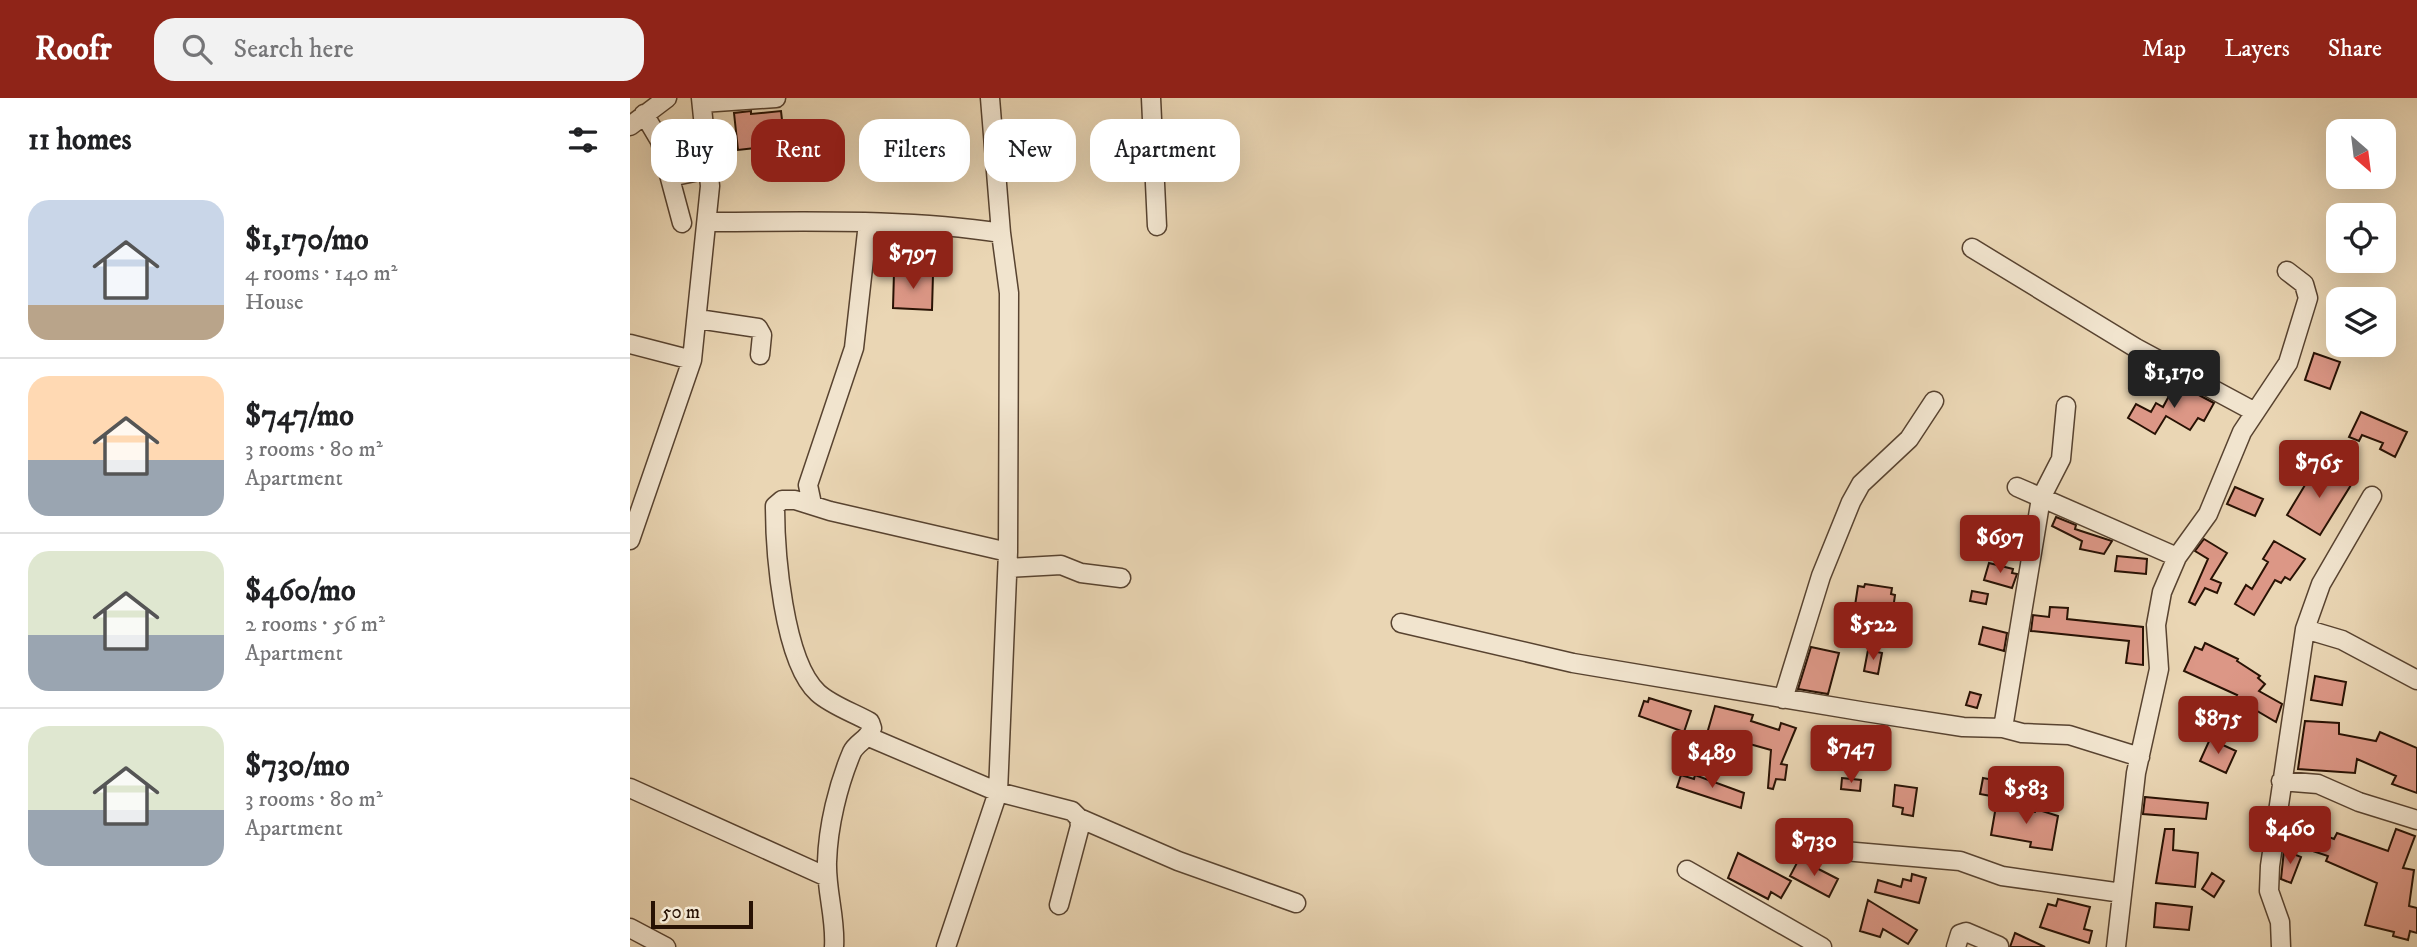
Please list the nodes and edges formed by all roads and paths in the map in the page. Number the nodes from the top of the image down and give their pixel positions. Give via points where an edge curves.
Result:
1 (667, 98) edge
2 (776, 98) edge
3 (990, 98) edge
4 (1151, 98) edge
5 (702, 100) edge
6 (644, 114) junction
7 (704, 119) edge
8 (630, 126) edge
9 (651, 126) edge
10 (671, 182) edge
11 (709, 182) edge
12 (707, 222) junction
13 (682, 223) dead end
14 (868, 223) junction
15 (1157, 226) dead end
16 (1001, 233) junction
17 (1972, 248) dead end
18 (2287, 271) dead end
19 (698, 319) junction
20 (630, 344) edge
21 (760, 355) dead end
22 (692, 360) junction
23 (1934, 401) dead end
24 (2066, 405) dead end
25 (2256, 412) junction
26 (2017, 487) dead end
27 (2372, 496) dead end
28 (2041, 498) junction
29 (812, 504) junction
30 (630, 540) edge
31 (2177, 558) junction
32 (1008, 560) junction
33 (1121, 578) dead end
34 (1401, 623) dead end
35 (2305, 629) junction
36 (2417, 680) edge
37 (1783, 699) junction
38 (2003, 728) junction
39 (869, 737) junction
40 (2140, 757) junction
41 (2281, 781) junction
42 (630, 788) edge
43 (998, 792) junction
44 (1079, 818) junction
45 (2417, 820) edge
46 (1801, 839) dead end
47 (1687, 870) dead end
48 (827, 877) junction
49 (2122, 893) junction
50 (1296, 903) dead end
51 (1059, 905) dead end
52 (630, 928) edge
53 (1999, 946) edge
54 (666, 947) edge
55 (834, 947) edge
56 (946, 947) edge
57 (1822, 947) edge
58 (1956, 947) edge
59 (2116, 947) edge
60 (2281, 947) edge

1 - 6 street
2 - 5 street
3 - 16 street
4 - 15 street
5 - 7 street
6 - 8 street
6 - 9 street
10 - 13 street
11 - 12 street
12 - 14 street
12 - 19 street
14 - 16 street
14 - 29 street via 854,348 808,485
16 - 32 street via 1009,293
17 - 25 street via 2136,348
18 - 25 street via 2304,284 2308,298 2288,363
19 - 21 street via 758,328
19 - 22 street
20 - 22 street
22 - 30 street
23 - 37 street via 1909,439 1861,484 1851,502 1821,576
24 - 28 street via 2061,459
25 - 31 street via 2242,432 2208,514
26 - 28 street
27 - 35 street via 2321,584
28 - 31 street
28 - 38 street
29 - 32 street
29 - 39 street via 782,500 775,506 778,576 791,631 813,688 870,722
31 - 40 street via 2162,592 2156,625 2159,669
32 - 33 street
32 - 43 street
34 - 37 street via 1573,663
35 - 36 street via 2342,640
35 - 41 street
37 - 38 street via 1963,727
38 - 40 street via 2069,735
39 - 43 street
39 - 48 street via 853,749 832,819
40 - 49 street
41 - 45 street via 2318,784
41 - 60 street via 2269,891 2280,922
42 - 48 street
43 - 44 street via 1072,811
43 - 56 street
44 - 50 street via 1178,861
44 - 51 street
46 - 49 street via 1844,851 1961,861 2002,876
47 - 57 street
48 - 55 street via 836,928
49 - 59 street
52 - 54 street
53 - 58 street via 1966,932 1960,934

